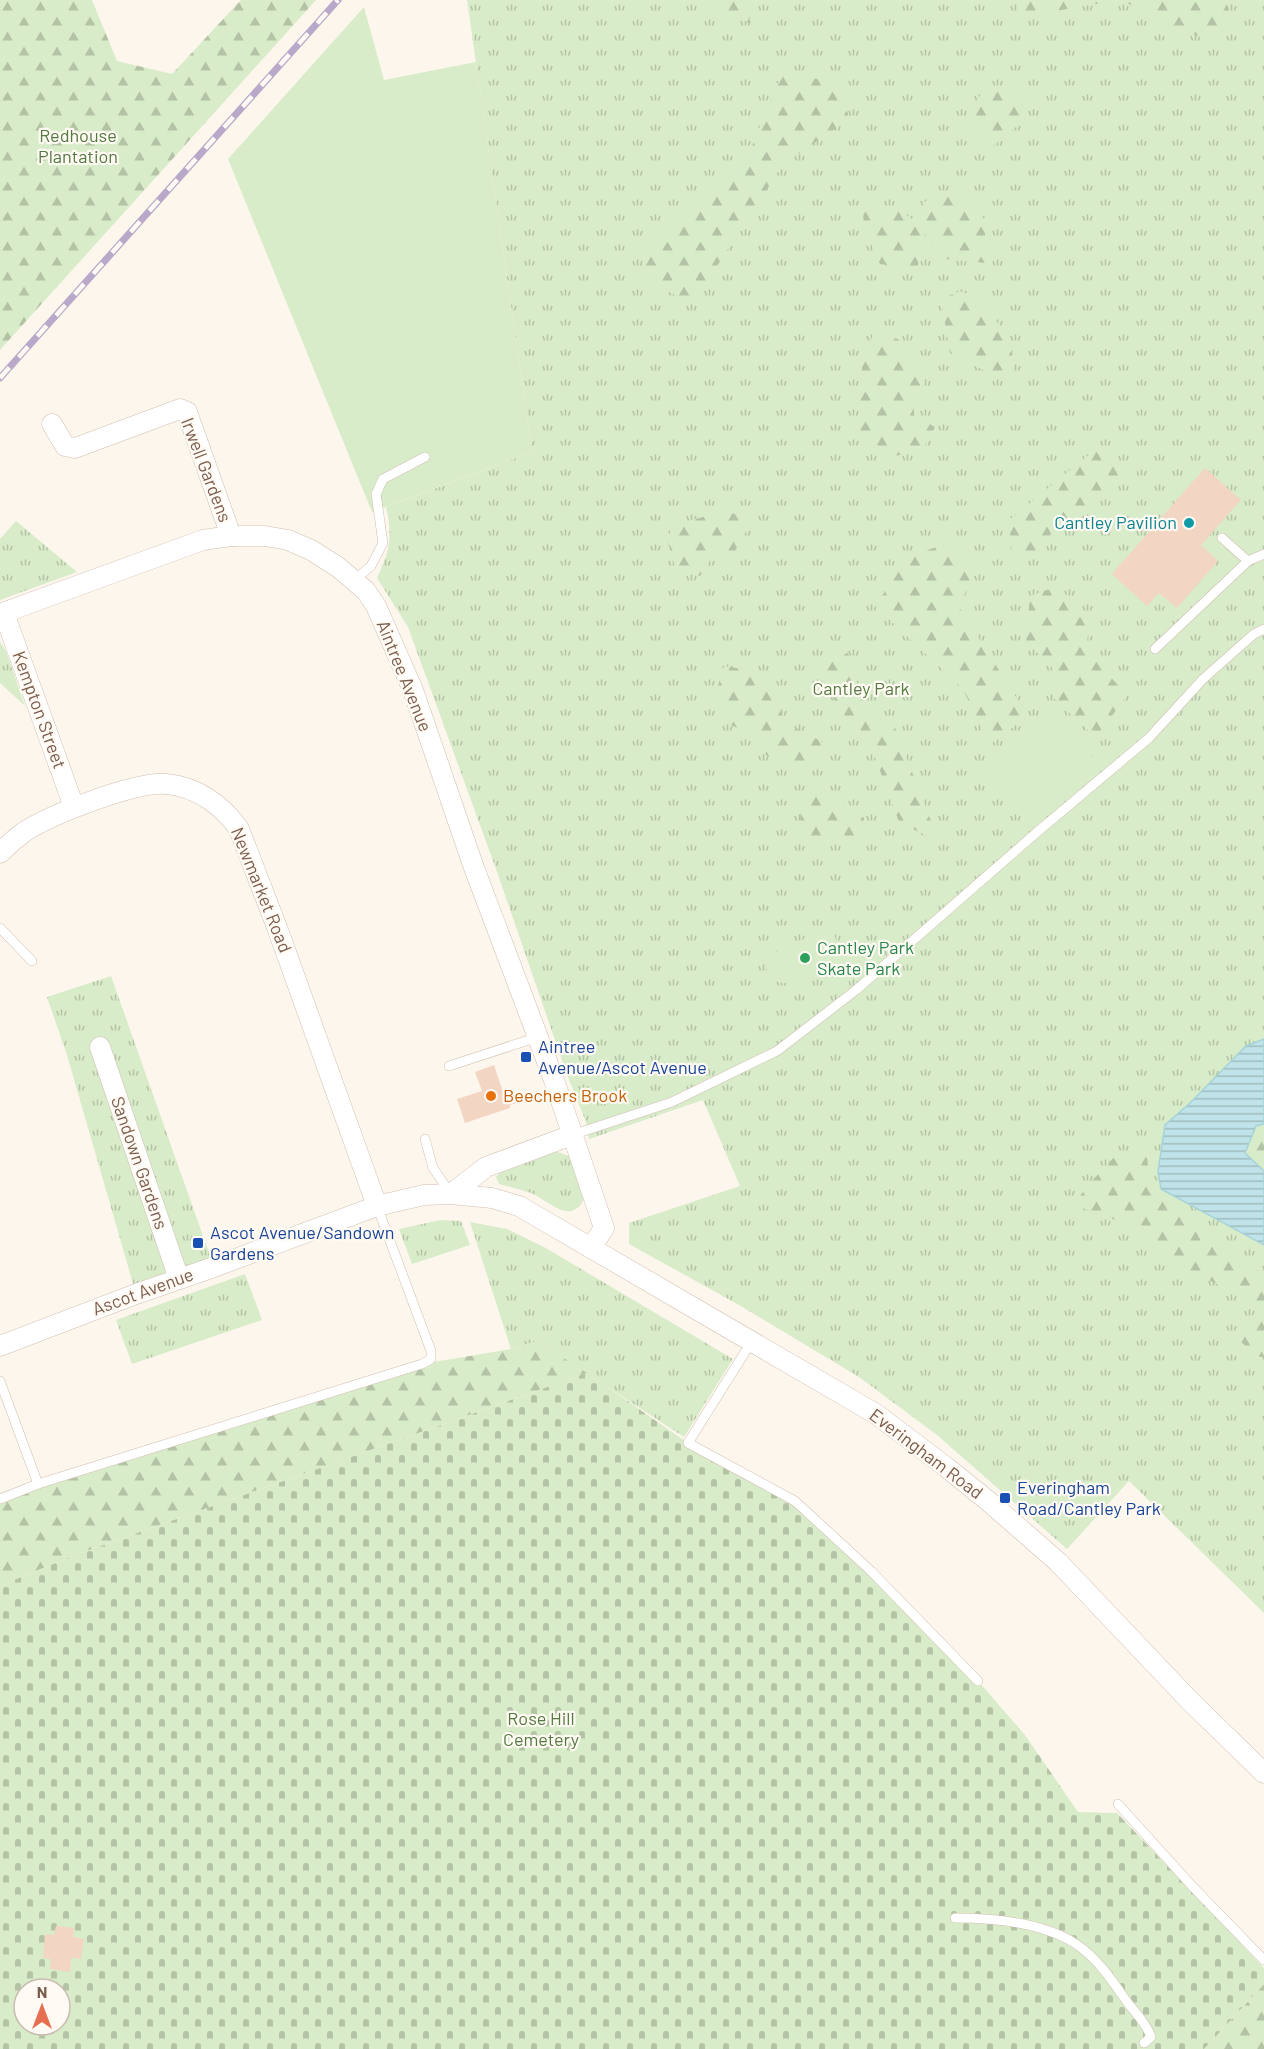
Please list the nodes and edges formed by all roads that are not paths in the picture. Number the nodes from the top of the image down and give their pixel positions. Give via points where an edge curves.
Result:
1 (52, 424) dead end
2 (425, 457) dead end
3 (231, 536) junction
4 (1222, 538) dead end
5 (1264, 554) edge
6 (1248, 561) junction
7 (353, 581) junction
8 (2, 614) edge
9 (1264, 629) edge
10 (1155, 649) dead end
11 (74, 807) junction
12 (1, 852) edge
13 (0, 928) edge
14 (32, 961) dead end
15 (538, 1037) junction
16 (100, 1047) dead end
17 (448, 1066) dead end
18 (572, 1135) junction
19 (425, 1139) dead end
20 (451, 1194) junction
21 (377, 1206) junction
22 (591, 1248) junction
23 (179, 1279) junction
24 (752, 1341) junction
25 (0, 1346) edge
26 (0, 1381) edge
27 (38, 1484) junction
28 (0, 1499) edge
29 (978, 1681) dead end
30 (1264, 1773) edge
31 (1118, 1804) dead end
32 (955, 1918) dead end
33 (1264, 1960) edge
34 (1144, 2043) dead end

1 - 3 street, Irwell Gardens via 65,446 75,448 180,409 187,412
2 - 7 lane via 383,479 376,494 383,543 370,566
3 - 7 street, Aintree Avenue via 288,540 338,567
3 - 8 street, Aintree Avenue via 203,540
4 - 6 lane
5 - 6 lane
6 - 10 lane
7 - 15 street, Aintree Avenue via 376,606 413,690
8 - 11 street, Kempton Street
9 - 18 lane via 1203,680 1149,738 856,990 777,1051 672,1102
11 - 12 street, Newmarket Road via 24,832
11 - 21 street, Newmarket Road via 150,784 168,784 216,803 230,816 239,829 278,930
13 - 14 lane
15 - 17 lane
15 - 18 street, Aintree Avenue
16 - 23 street, Sandown Gardens
18 - 20 street via 486,1167
18 - 22 street, Aintree Avenue via 604,1228
19 - 20 lane via 433,1168
20 - 21 street, Ascot Avenue via 424,1195
20 - 22 street, Ascot Avenue via 492,1198 519,1206
21 - 23 street, Ascot Avenue
21 - 27 lane via 431,1359
22 - 24 street, Everingham Road
23 - 25 street, Ascot Avenue
24 - 29 lane via 688,1443 795,1501 887,1587
24 - 30 street, Everingham Road via 876,1414 987,1500 1058,1562
26 - 27 lane
27 - 28 lane
31 - 33 lane
32 - 34 lane via 1018,1922 1076,1944 1148,2027 1151,2037

